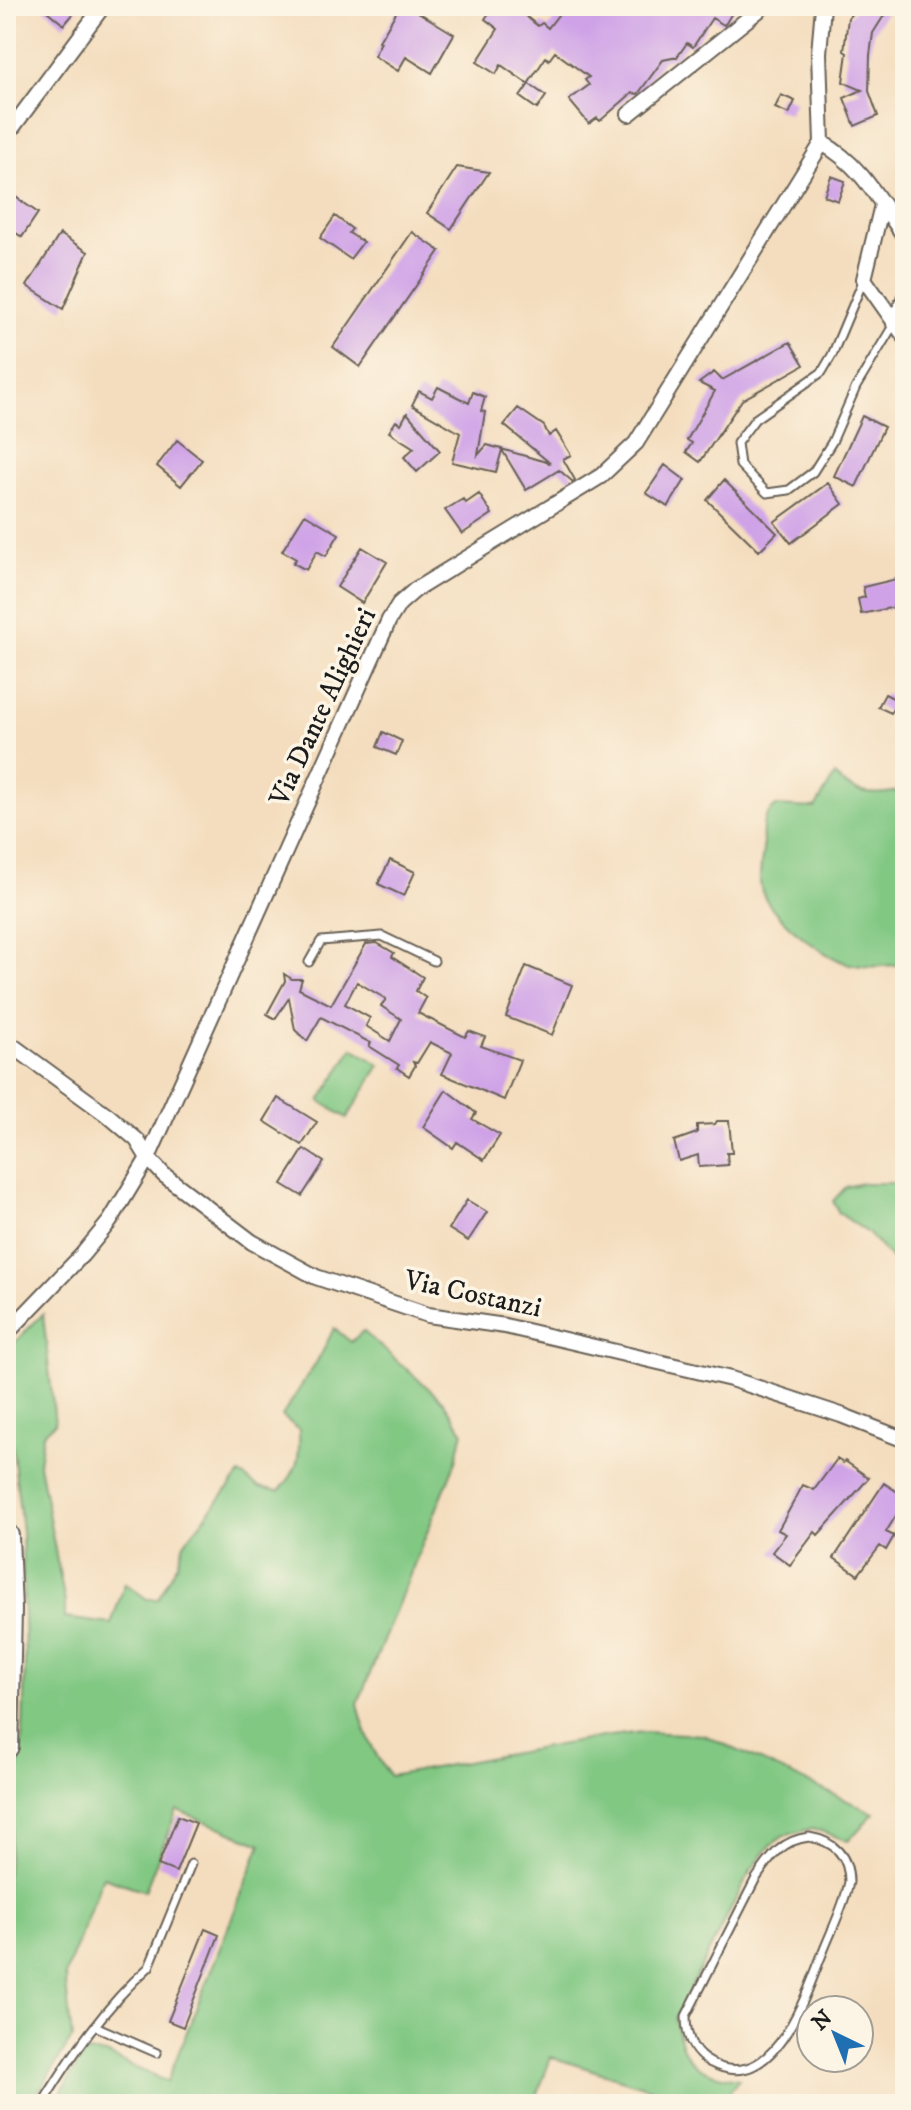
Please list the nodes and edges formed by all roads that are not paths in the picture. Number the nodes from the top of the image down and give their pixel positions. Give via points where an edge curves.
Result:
1 (103, 6) edge
2 (764, 6) edge
3 (823, 6) edge
4 (629, 114) dead end
5 (6, 136) edge
6 (822, 143) junction
7 (882, 205) junction
8 (905, 237) edge
9 (864, 279) junction
10 (905, 297) edge
11 (894, 324) junction
12 (905, 337) edge
13 (434, 961) dead end
14 (309, 962) dead end
15 (6, 1041) edge
16 (148, 1158) junction
17 (6, 1334) edge
18 (905, 1440) edge
19 (6, 1536) edge
20 (6, 1746) edge
21 (191, 1864) dead end
22 (843, 1900) joint
23 (95, 2026) junction
24 (157, 2053) dead end
25 (42, 2104) edge

1 - 5 street
2 - 4 street
3 - 6 street
6 - 7 street via 855,166
6 - 16 street, Via Dante Alighieri via 636,443 601,476 399,604
7 - 8 street
7 - 9 street
9 - 11 street
9 - 11 lane via 822,372 755,419 737,443 740,465 767,493 789,490 813,472
10 - 11 street
11 - 12 street
13 - 14 lane via 372,935 321,941
15 - 16 street, Via Costanzi via 110,1117 137,1140
16 - 17 street, Via Dante Alighieri via 110,1221
16 - 18 street, Via Costanzi via 252,1242 316,1277 428,1315 505,1326 731,1379
19 - 20 highway
21 - 23 lane via 149,1967
22 - 22 lane via 849,1872 842,1855 828,1842 799,1838 775,1853 755,1880 686,2016 697,2053 733,2070 753,2066 770,2054 794,2022
23 - 24 lane
23 - 25 lane

